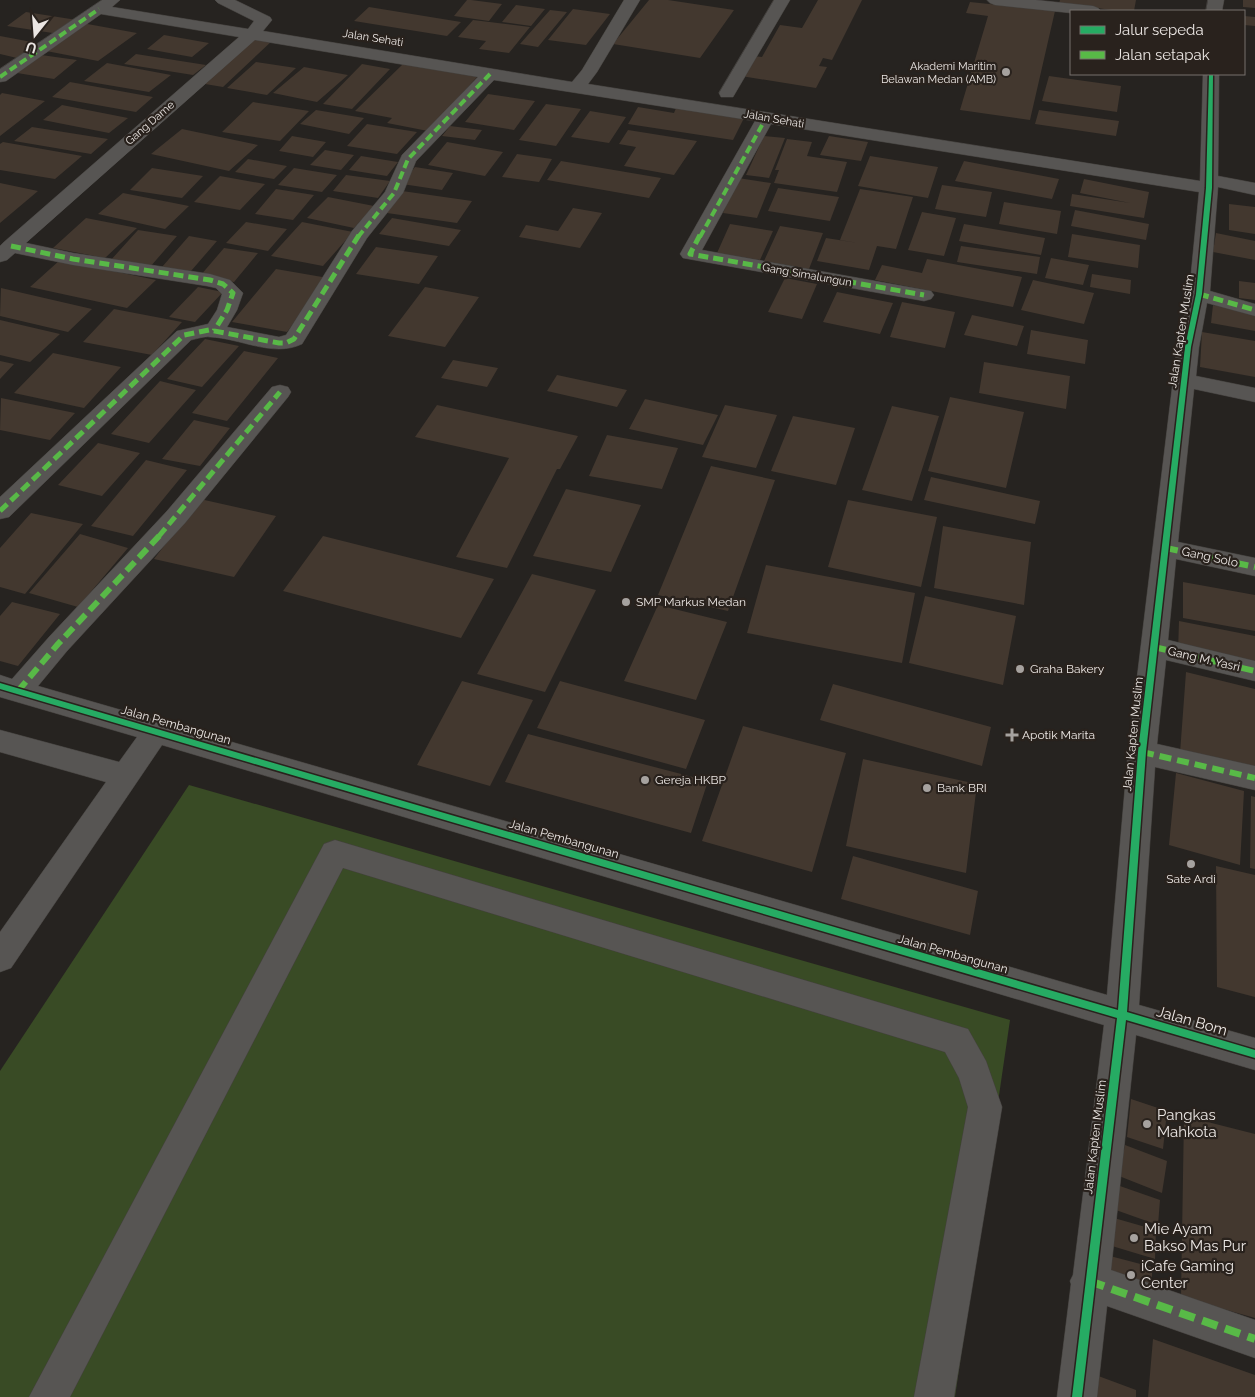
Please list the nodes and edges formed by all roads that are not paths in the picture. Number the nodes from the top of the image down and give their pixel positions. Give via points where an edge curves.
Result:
1 (223, 0) edge
2 (632, 0) edge
3 (782, 0) edge
4 (995, 0) edge
5 (106, 4) edge
6 (1084, 10) edge
7 (264, 20) junction
8 (284, 24) dead end
9 (252, 34) junction
10 (420, 45) dead end
11 (406, 60) junction
12 (569, 69) dead end
13 (588, 72) junction
14 (490, 74) junction
15 (607, 74) dead end
16 (1211, 75) edge
17 (0, 77) edge
18 (577, 87) junction
19 (709, 90) dead end
20 (727, 93) junction
21 (732, 112) junction
22 (766, 118) junction
23 (1209, 184) junction
24 (1255, 189) edge
25 (6, 251) edge
26 (1199, 294) junction
27 (924, 295) dead end
28 (1255, 310) edge
29 (214, 331) junction
30 (1184, 380) junction
31 (280, 392) dead end
32 (1255, 395) edge
33 (0, 512) edge
34 (1166, 548) junction
35 (1255, 567) edge
36 (1154, 647) junction
37 (1255, 671) edge
38 (9, 688) edge
39 (156, 731) junction
40 (0, 741) edge
41 (1142, 752) junction
42 (126, 776) junction
43 (1255, 778) edge
44 (0, 958) edge
45 (1122, 1015) junction
46 (1255, 1054) edge
47 (1089, 1281) junction
48 (1255, 1338) edge
49 (48, 1397) edge
50 (934, 1397) edge
51 (1077, 1397) edge

1 - 7 street
2 - 13 street
3 - 20 street
4 - 6 street
5 - 9 street
5 - 17 street
7 - 8 street
7 - 9 street, Gang Dame
9 - 11 street
9 - 25 street, Gang Dame
10 - 11 street
11 - 14 street
12 - 13 street
13 - 15 street
13 - 18 street
14 - 18 street
14 - 29 street via 408,159 394,192 359,235 294,339 279,343
16 - 23 street, Jalan Kapten Muslim
18 - 21 street
19 - 20 street
20 - 21 street, Jalan Sehati
21 - 22 street, Jalan Sehati
22 - 23 street, Jalan Sehati
22 - 27 street, Gang Simalungun via 690,254
23 - 24 street, Jalan Sehati
23 - 26 street, Jalan Kapten Muslim
25 - 29 street via 166,272 223,284 233,294
26 - 28 street
26 - 30 street, Jalan Kapten Muslim
29 - 33 street via 184,335 175,342
30 - 32 street
30 - 34 street, Jalan Kapten Muslim
31 - 38 street via 176,517 86,616
34 - 35 street, Gang Solo
34 - 36 street, Jalan Kapten Muslim
36 - 37 street, Gang M. Yasri
36 - 41 street, Jalan Kapten Muslim
38 - 39 street, Jalan Pembangunan
39 - 42 street
39 - 45 street, Jalan Pembangunan
40 - 42 street
41 - 43 street
41 - 45 street, Jalan Kapten Muslim
42 - 44 street
45 - 46 street, Jalan Bom
45 - 47 street, Jalan Kapten Muslim
47 - 48 street
47 - 51 street, Jalan Kapten Muslim
49 - 50 street via 335,853 956,1040 974,1073 985,1107

